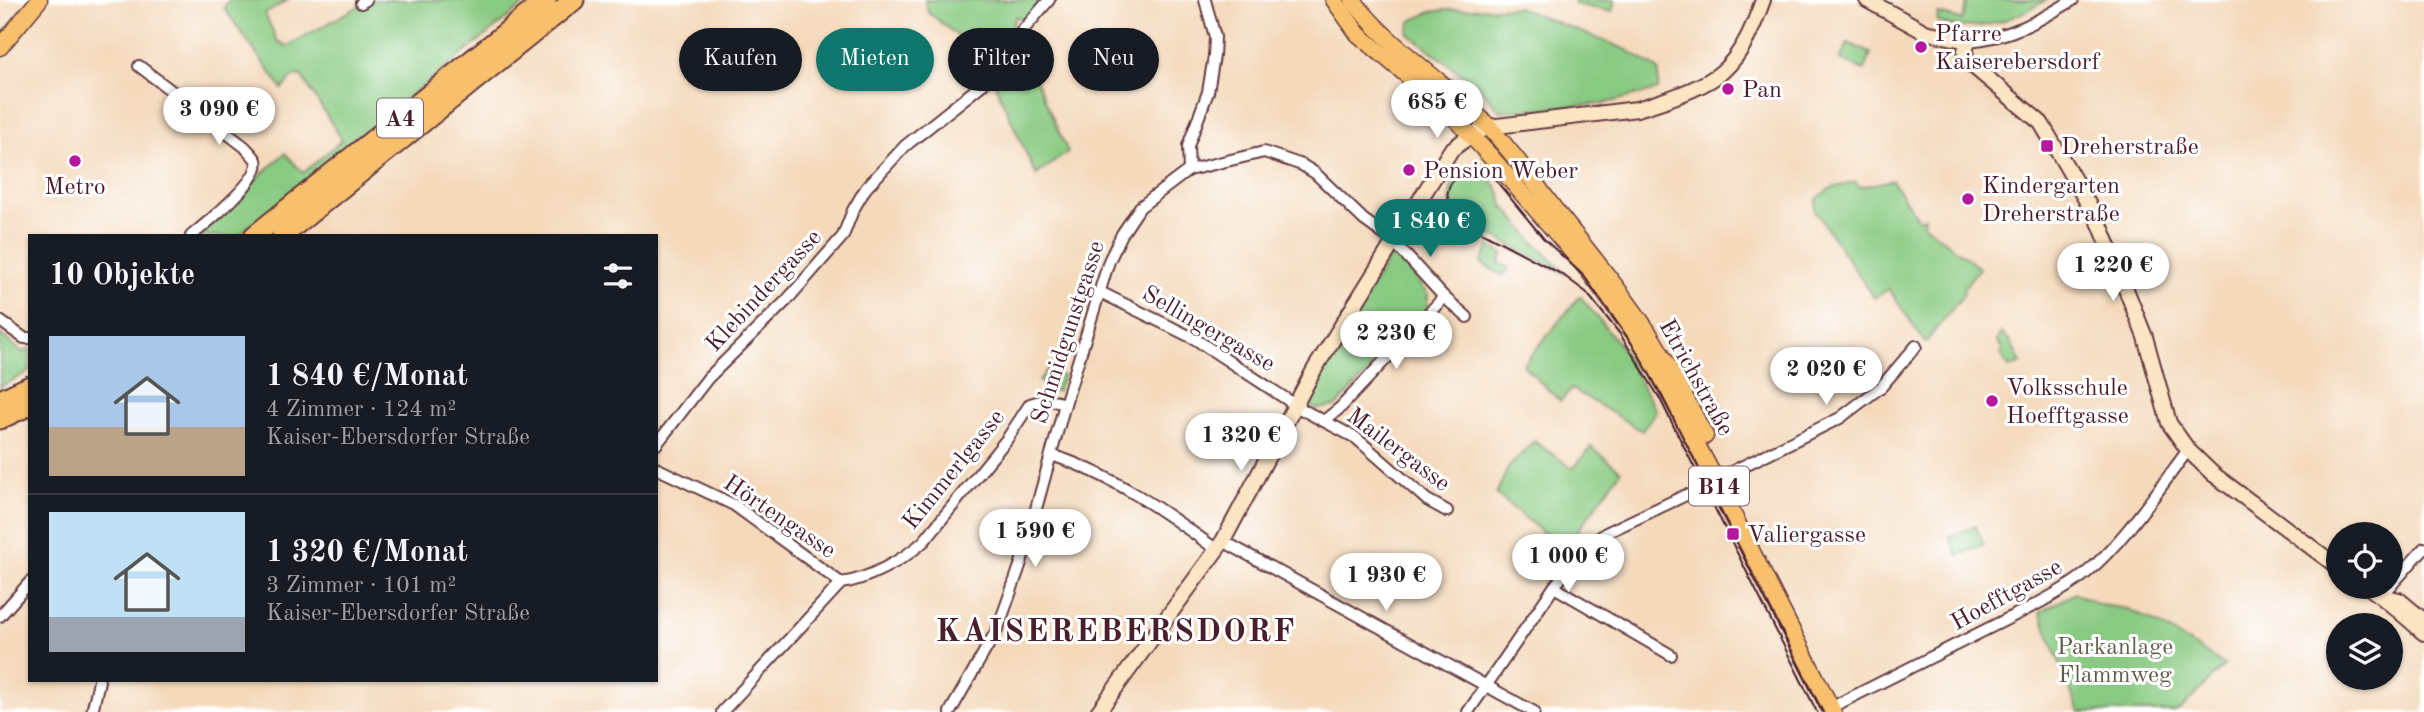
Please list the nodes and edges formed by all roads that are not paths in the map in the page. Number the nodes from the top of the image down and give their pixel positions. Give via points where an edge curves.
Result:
1 (39, 0) edge
2 (546, 0) edge
3 (574, 0) edge
4 (1049, 0) edge
5 (1205, 0) edge
6 (1334, 0) edge
7 (1353, 0) edge
8 (1763, 0) edge
9 (1867, 0) edge
10 (2073, 0) edge
11 (1025, 28) edge
12 (1968, 41) junction
13 (0, 47) edge
14 (139, 66) dead end
15 (974, 91) edge
16 (1489, 127) junction
17 (1471, 135) junction
18 (1189, 170) junction
19 (193, 234) edge
20 (256, 234) edge
21 (284, 234) edge
22 (1394, 241) junction
23 (1100, 292) junction
24 (1444, 298) junction
25 (1467, 317) dead end
26 (0, 321) edge
27 (28, 338) edge
28 (1916, 346) dead end
29 (28, 387) edge
30 (0, 400) edge
31 (1065, 404) junction
32 (1296, 404) junction
33 (28, 406) edge
34 (0, 419) edge
35 (1325, 421) junction
36 (658, 442) edge
37 (2189, 450) junction
38 (1051, 455) junction
39 (658, 469) edge
40 (1725, 475) junction
41 (1686, 495) dead end
42 (1447, 511) dead end
43 (1220, 545) junction
44 (2424, 548) edge
45 (2326, 558) edge
46 (2403, 572) edge
47 (841, 583) junction
48 (28, 584) edge
49 (1553, 587) junction
50 (2385, 599) edge
51 (2395, 599) edge
52 (0, 617) edge
53 (2424, 621) edge
54 (2424, 633) edge
55 (1671, 656) dead end
56 (99, 682) edge
57 (1485, 686) junction
58 (1839, 709) edge
59 (92, 712) edge
60 (722, 712) edge
61 (950, 712) edge
62 (1098, 712) edge
63 (1468, 712) edge
64 (1534, 712) edge

1 - 13 main road
2 - 20 highway, A4
3 - 21 highway, A4
4 - 11 street
5 - 18 street via 1215,37 1214,56 1208,92 1188,146
6 - 17 main road, B14 via 1358,34
7 - 16 main road, B14 via 1391,41
8 - 16 street via 1737,54 1714,78 1637,109
9 - 12 street via 1925,32
10 - 12 street via 2017,31
12 - 37 street via 1967,61 2041,123 2100,224 2145,337 2169,423
14 - 19 street via 256,159 251,180
15 - 36 street, Klebindergasse via 905,146 866,188 843,236 708,378
16 - 17 street
16 - 40 main road, Etrichstraße / B14 via 1646,329
17 - 22 street via 1451,150
17 - 58 main road, Etrichstraße / B14 via 1588,270 1646,349
18 - 22 street, Schmidgunstgasse via 1264,152 1302,164
18 - 23 street, Schmidgunstgasse via 1140,207 1109,261
22 - 24 street, Schmidgunstgasse
22 - 32 street
23 - 31 street, Schmidgunstgasse
23 - 32 street, Sellingergasse via 1195,339
24 - 25 street, Schmidgunstgasse
24 - 35 street
26 - 27 street
28 - 40 street via 1881,387 1840,418
29 - 30 highway
31 - 38 street, Schmidgunstgasse
31 - 47 street, Kimmerlgasse via 1047,398 1030,404 924,541 911,553 855,581
32 - 35 street, Sellingergasse
32 - 43 street
33 - 34 highway
35 - 42 street, Mailergasse via 1356,438 1427,500
37 - 45 street via 2213,474
37 - 58 street, Hoefftgasse via 2110,550 2085,574
38 - 43 street via 1103,476
38 - 61 street, Schmidgunstgasse via 998,628
39 - 47 street, Hörtengasse via 734,505
40 - 58 main road, Etrichstraße / B14
41 - 49 street via 1606,533 1581,552
43 - 57 street
43 - 62 street
44 - 46 street
47 - 60 street, Kimmerlgasse
48 - 52 street
49 - 55 street
49 - 57 street
50 - 54 street
51 - 53 street
56 - 59 street
57 - 63 street
57 - 64 street

